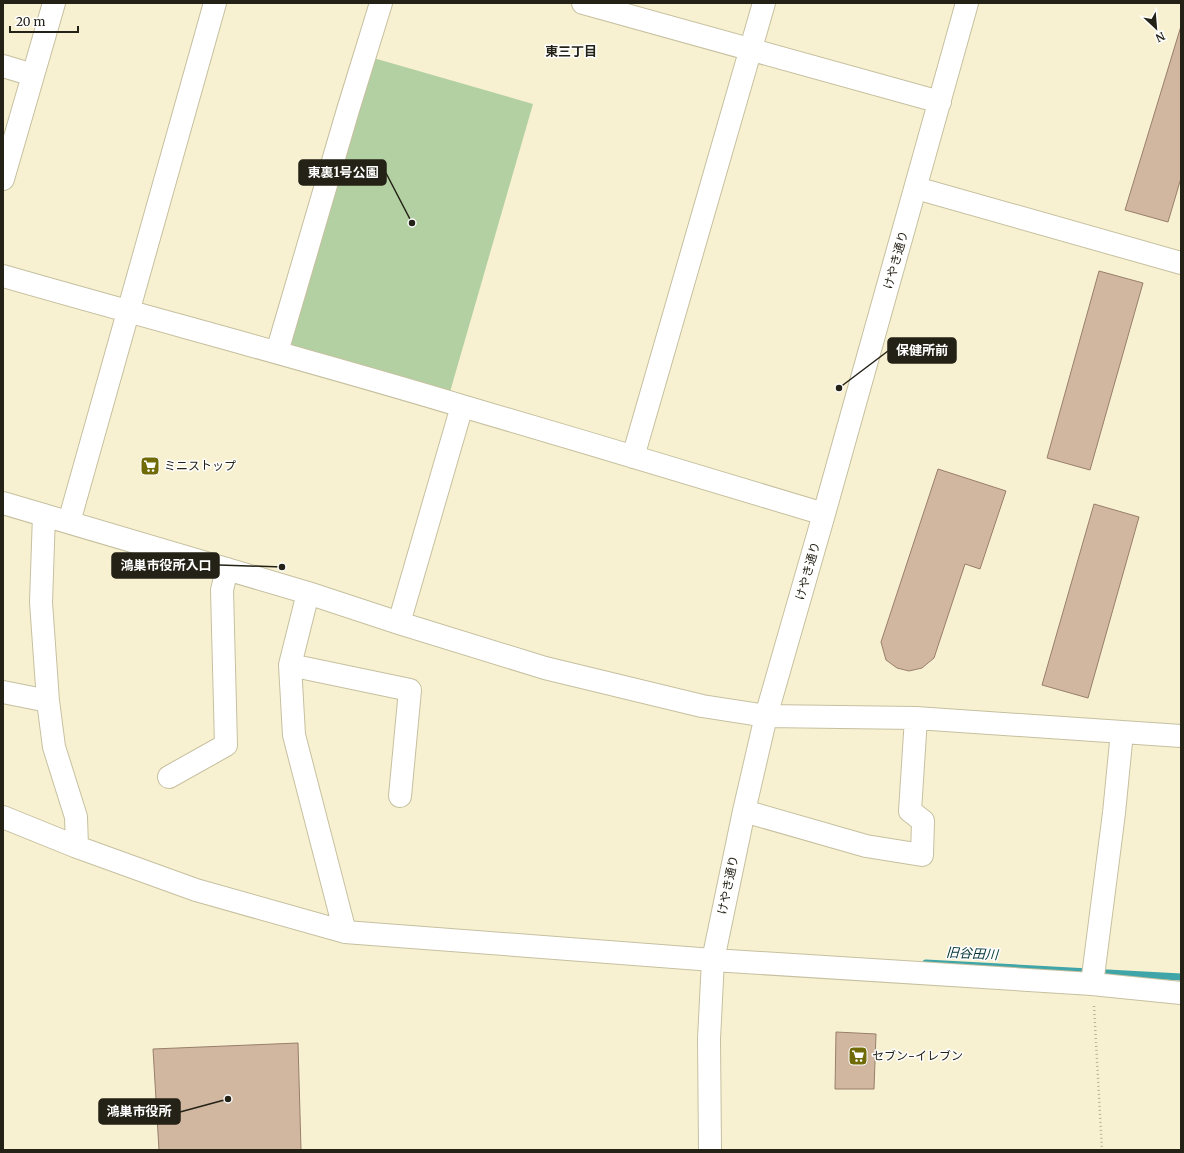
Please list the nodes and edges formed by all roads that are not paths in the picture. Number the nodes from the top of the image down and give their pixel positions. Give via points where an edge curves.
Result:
1 (54, 3) edge
2 (215, 3) edge
3 (381, 3) edge
4 (583, 3) edge
5 (764, 3) edge
6 (967, 3) edge
7 (751, 49) junction
8 (3, 66) edge
9 (33, 75) junction
10 (940, 102) junction
11 (3, 179) edge
12 (916, 188) junction
13 (1181, 263) edge
14 (3, 276) edge
15 (128, 312) junction
16 (277, 352) junction
17 (462, 406) junction
18 (632, 457) junction
19 (3, 503) edge
20 (824, 514) junction
21 (44, 515) junction
22 (69, 522) junction
23 (227, 570) junction
24 (308, 593) junction
25 (399, 623) junction
26 (290, 665) junction
27 (3, 692) edge
28 (48, 701) junction
29 (766, 716) junction
30 (916, 718) junction
31 (1122, 732) junction
32 (1181, 736) edge
33 (169, 777) dead end
34 (400, 796) dead end
35 (744, 811) junction
36 (3, 817) edge
37 (77, 847) junction
38 (345, 932) junction
39 (713, 960) junction
40 (1092, 984) junction
41 (1181, 993) edge
42 (710, 1150) edge

1 - 9 street
2 - 15 street
3 - 16 street
4 - 7 street
5 - 7 street
6 - 10 street, けやき通り
7 - 10 street
7 - 18 street
8 - 9 street
9 - 11 street
10 - 12 street, けやき通り
12 - 13 street
12 - 20 street, けやき通り
14 - 15 street
15 - 16 street
15 - 22 street
16 - 17 street
17 - 18 street
17 - 25 street
18 - 20 street
19 - 21 street
20 - 29 street, けやき通り
21 - 22 street
21 - 28 street via 41,602
22 - 23 street
23 - 24 street
23 - 33 street via 222,590 226,745
24 - 25 street
24 - 26 street
25 - 29 street via 545,668 702,706
26 - 34 street via 410,690
26 - 38 street via 294,735
27 - 28 street
28 - 37 street via 54,747 76,817
29 - 30 street
29 - 35 street, けやき通り
30 - 31 street
30 - 35 street via 910,811 923,821 922,855 866,846
31 - 32 street
31 - 40 street
35 - 39 street, けやき通り
36 - 37 street
37 - 38 street via 196,890
38 - 39 street
39 - 40 street
39 - 42 street, けやき通り
40 - 41 street

